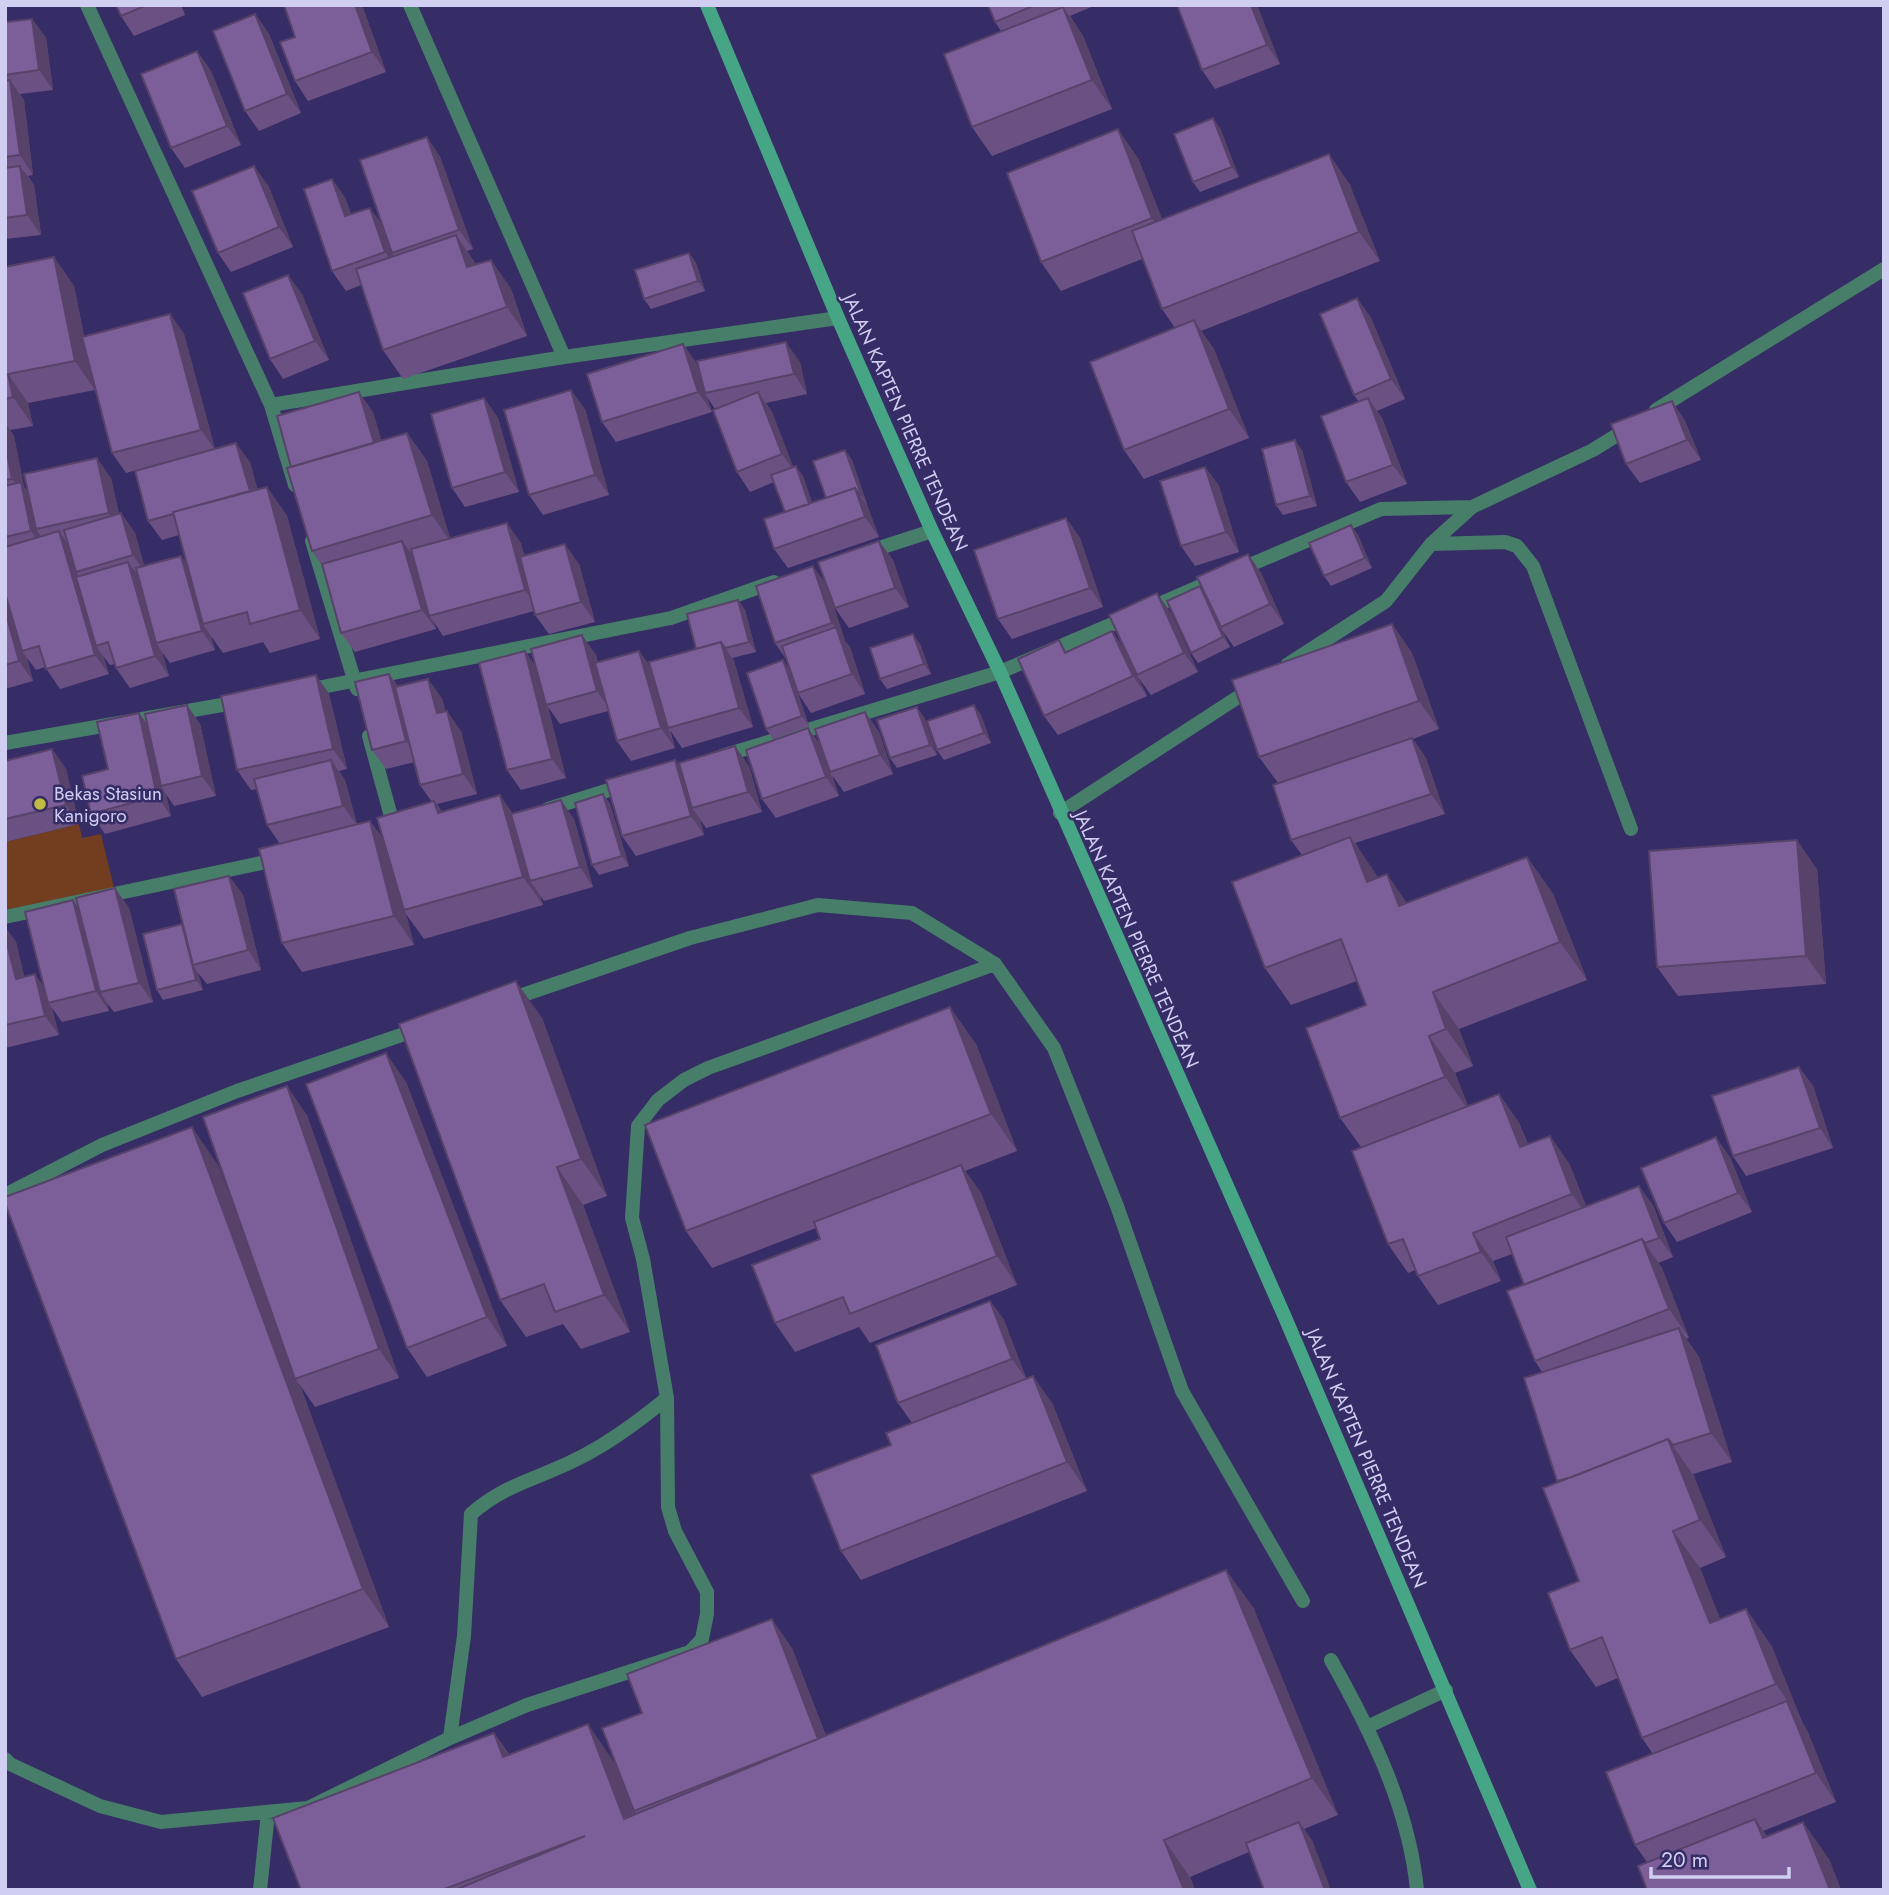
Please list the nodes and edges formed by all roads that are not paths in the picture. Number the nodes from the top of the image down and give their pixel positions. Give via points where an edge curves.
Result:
1 (86, 5) edge
2 (410, 5) edge
3 (707, 5) edge
4 (1884, 269) edge
5 (838, 318) junction
6 (564, 357) junction
7 (271, 405) junction
8 (299, 497) edge
9 (1472, 507) junction
10 (307, 523) edge
11 (932, 531) junction
12 (1431, 544) junction
13 (856, 556) edge
14 (792, 576) edge
15 (1000, 672) junction
16 (355, 681) junction
17 (288, 693) edge
18 (261, 698) edge
19 (5, 743) edge
20 (705, 761) edge
21 (638, 781) edge
22 (531, 813) edge
23 (1060, 813) junction
24 (1632, 829) dead end
25 (395, 835) edge
26 (301, 854) edge
27 (5, 917) edge
28 (995, 964) junction
29 (496, 1004) edge
30 (431, 1025) edge
31 (5, 1195) edge
32 (667, 1398) junction
33 (1303, 1601) dead end
34 (1331, 1660) dead end
35 (1446, 1690) junction
36 (1369, 1726) junction
37 (450, 1738) junction
38 (5, 1759) edge
39 (268, 1813) junction
40 (260, 1890) edge
41 (1417, 1890) edge
42 (1530, 1890) edge

1 - 7 street
2 - 6 street
3 - 5 main road, JALAN KAPTEN PIERRE TENDEAN
4 - 9 street via 1593,450
5 - 6 street
5 - 11 main road, JALAN KAPTEN PIERRE TENDEAN
6 - 7 street
7 - 8 street
9 - 12 street
9 - 15 street via 1381,509
10 - 16 street
11 - 13 street
11 - 15 main road, JALAN KAPTEN PIERRE TENDEAN
12 - 23 street via 1386,601
12 - 24 street via 1505,542 1517,545 1534,566
14 - 16 street via 671,618
15 - 20 street
15 - 23 main road, JALAN KAPTEN PIERRE TENDEAN
16 - 17 street
16 - 25 street
18 - 19 street
21 - 22 street
23 - 35 main road, JALAN KAPTEN PIERRE TENDEAN
26 - 27 street
28 - 29 street via 912,913 818,905 691,938
28 - 32 street via 708,1068 658,1100 638,1126 632,1218
28 - 33 street via 1054,1048 1117,1206 1182,1391
30 - 31 street via 224,1096 102,1145
32 - 37 street via 577,1460 493,1495 471,1514 464,1636
32 - 37 street via 668,1507 674,1531 707,1592 702,1639 690,1652 527,1705
34 - 36 street
35 - 36 street
35 - 42 main road, JALAN KAPTEN PIERRE TENDEAN
36 - 41 street via 1413,1850
37 - 39 street via 308,1808
38 - 39 street via 100,1806 161,1822
39 - 40 street

